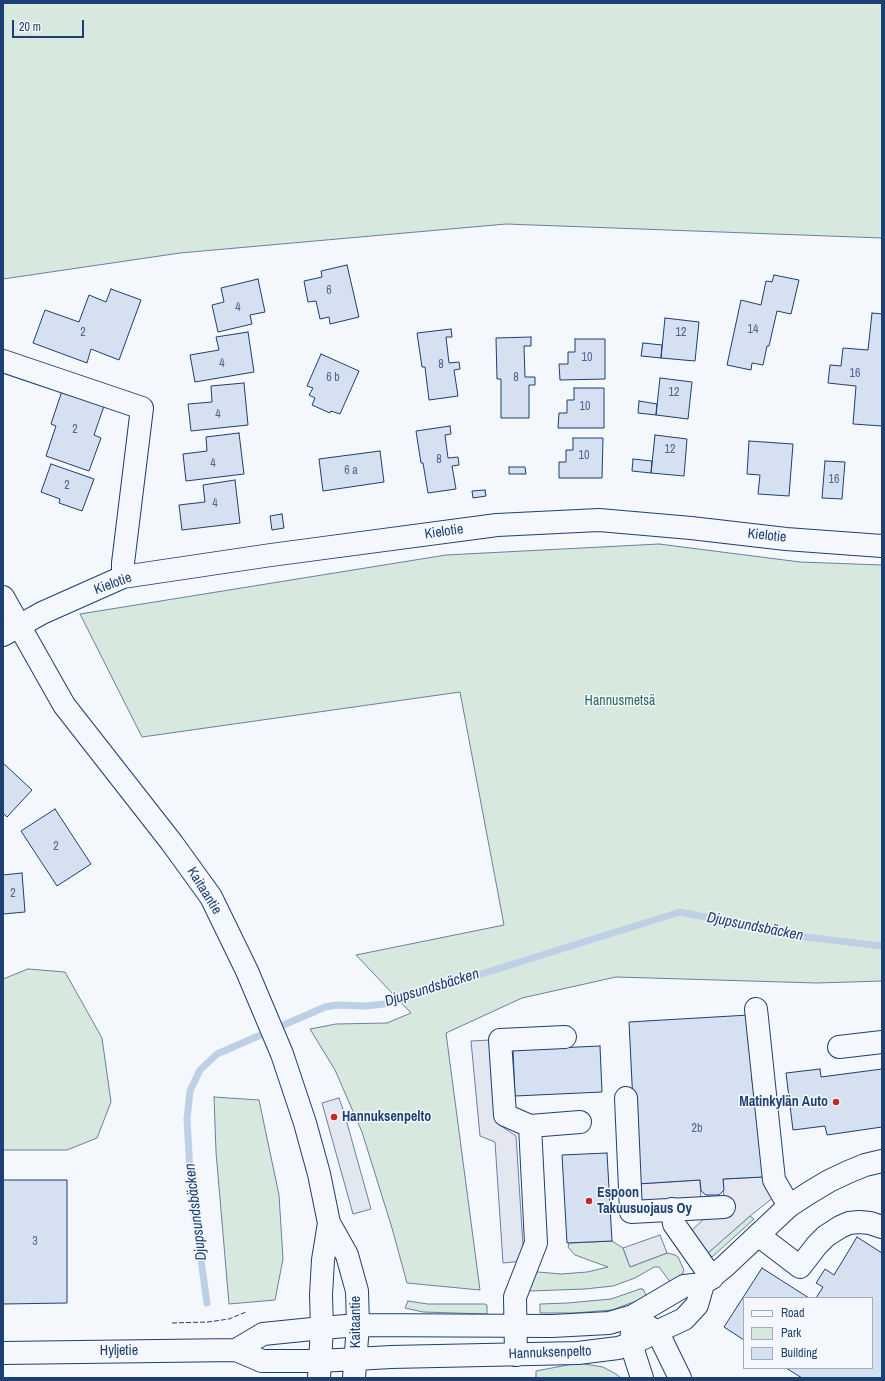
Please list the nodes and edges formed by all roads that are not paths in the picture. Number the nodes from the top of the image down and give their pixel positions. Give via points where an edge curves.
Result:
1 (3, 361) edge
2 (882, 546) edge
3 (123, 577) junction
4 (3, 597) edge
5 (11, 631) edge
6 (756, 1009) dead end
7 (565, 1037) dead end
8 (882, 1042) edge
9 (839, 1047) dead end
10 (626, 1098) dead end
11 (580, 1122) dead end
12 (530, 1126) junction
13 (882, 1161) edge
14 (789, 1206) junction
15 (724, 1207) dead end
16 (672, 1210) junction
17 (329, 1223) junction
18 (882, 1227) edge
19 (758, 1235) junction
20 (708, 1281) junction
21 (633, 1316) junction
22 (358, 1325) junction
23 (516, 1326) junction
24 (322, 1328) junction
25 (658, 1333) junction
26 (631, 1344) junction
27 (236, 1350) junction
28 (3, 1353) edge
29 (516, 1355) junction
30 (355, 1368) edge
31 (320, 1370) edge
32 (642, 1378) edge
33 (680, 1378) edge

1 - 3 main road via 142,408
2 - 3 main road, Kielotie via 599,520 497,525
3 - 5 main road, Kielotie via 42,613
4 - 5 main road, Kaitaantie
5 - 17 main road, Kaitaantie via 64,705 211,897 247,971 282,1054 305,1123
6 - 14 main road via 774,1180
7 - 12 main road via 500,1040 505,1115
8 - 9 main road
10 - 16 main road via 631,1212
11 - 12 main road
12 - 23 main road via 536,1243 515,1297
13 - 14 main road via 865,1165 829,1181
14 - 19 main road
15 - 16 main road
16 - 20 main road via 674,1224
17 - 22 main road, Kaitaantie via 347,1255 357,1291
17 - 24 main road, Kaitaantie via 323,1260
18 - 19 main road via 859,1222 840,1227 817,1245 800,1267
19 - 20 main road
20 - 21 main road, Hannuksenpelto via 684,1286
20 - 25 main road, Hannuksenpelto via 697,1305 684,1319
21 - 23 main road, Hannuksenpelto via 609,1323
21 - 25 main road
21 - 26 main road
22 - 23 main road, Hannuksenpelto
22 - 24 main road, Hannuksenpelto
22 - 30 main road, Kaitaantie
23 - 29 main road
24 - 27 main road, Hyljetie via 263,1334
24 - 31 main road, Kaitaantie
25 - 26 main road, Hannuksenpelto
25 - 33 main road
26 - 29 main road, Hannuksenpelto via 578,1353
26 - 32 main road
27 - 28 main road, Hyljetie
27 - 31 main road, Hyljetie via 262,1361
29 - 30 main road, Hannuksenpelto
30 - 31 main road, Hannuksenpelto

